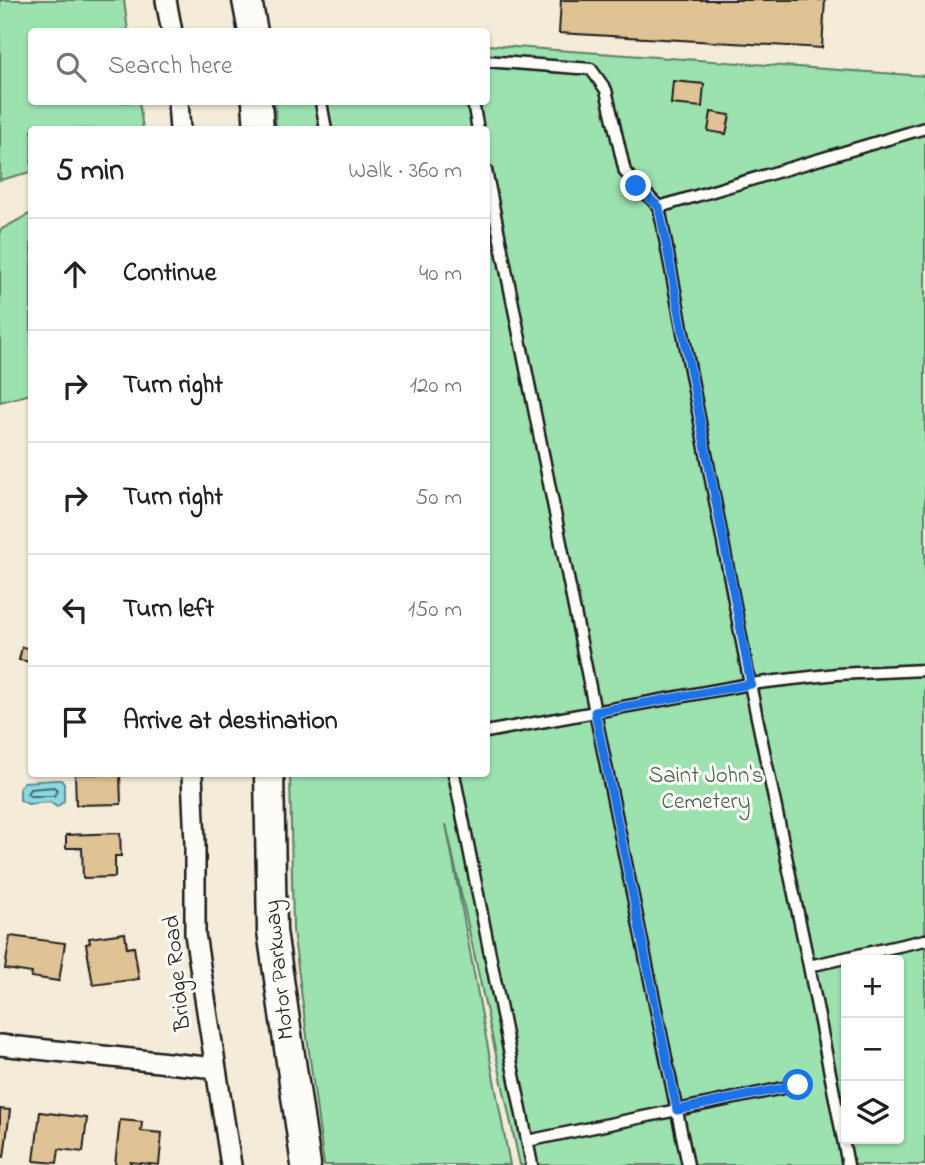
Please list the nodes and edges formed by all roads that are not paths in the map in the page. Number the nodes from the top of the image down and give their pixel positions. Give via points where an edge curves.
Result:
1 (166, 0) edge
2 (247, 0) edge
3 (171, 28) edge
4 (252, 28) edge
5 (490, 61) edge
6 (178, 105) edge
7 (257, 105) edge
8 (322, 105) edge
9 (474, 105) edge
10 (180, 126) edge
11 (259, 126) edge
12 (325, 126) edge
13 (477, 126) edge
14 (925, 128) edge
15 (490, 190) edge
16 (659, 207) junction
17 (925, 670) edge
18 (751, 684) junction
19 (595, 712) junction
20 (490, 731) edge
21 (192, 777) edge
22 (269, 777) edge
23 (455, 777) edge
24 (925, 940) edge
25 (809, 966) junction
26 (0, 1045) edge
27 (215, 1068) junction
28 (798, 1085) dead end
29 (677, 1110) junction
30 (527, 1141) junction
31 (231, 1165) edge
32 (306, 1165) edge
33 (532, 1165) edge
34 (688, 1165) edge
35 (848, 1165) edge

1 - 3 street
2 - 4 main road
5 - 16 lane via 591,69 606,90 625,172
6 - 10 street
7 - 11 main road
8 - 12 lane
9 - 13 lane
14 - 16 lane
15 - 19 lane
16 - 18 lane
17 - 18 lane
18 - 19 lane
18 - 25 lane
19 - 20 lane
19 - 29 lane
21 - 27 street, Bridge Road via 195,934
22 - 32 main road, Motor Parkway via 272,931
23 - 30 lane
24 - 25 lane
25 - 35 lane
26 - 27 street
27 - 31 street, Bridge Road
28 - 29 lane
29 - 30 lane
29 - 34 lane
30 - 33 lane

